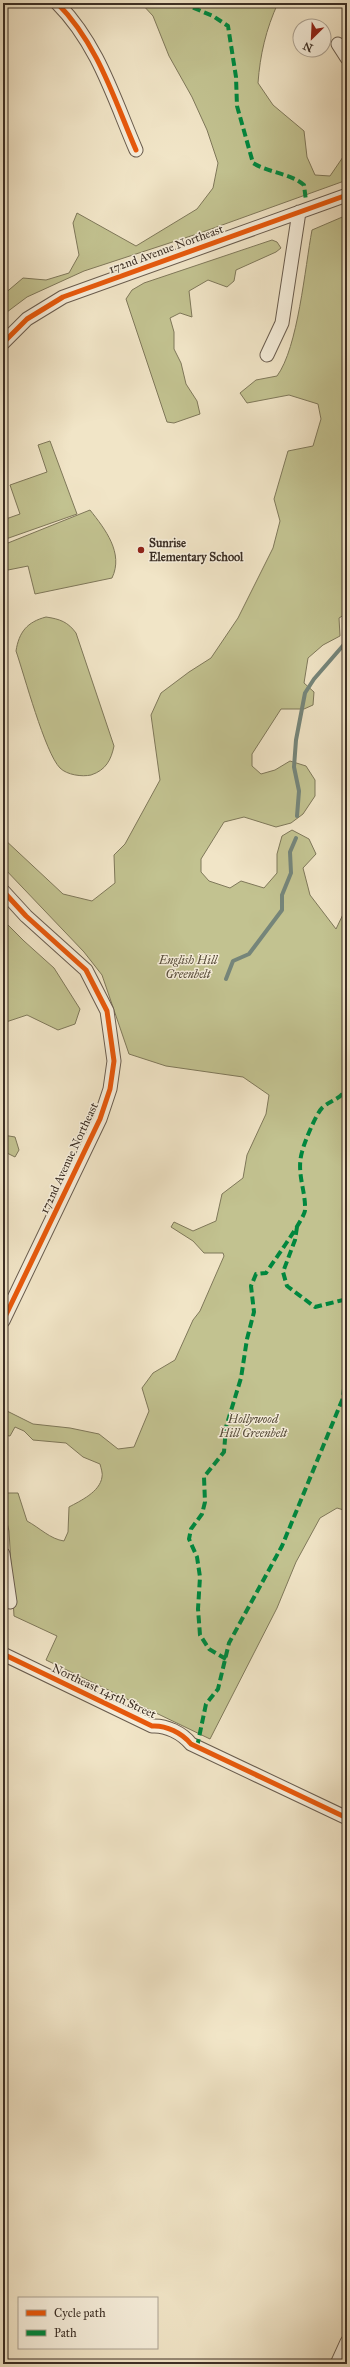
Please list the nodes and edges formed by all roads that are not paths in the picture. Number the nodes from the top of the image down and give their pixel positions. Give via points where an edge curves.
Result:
1 (57, 3) edge
2 (338, 44) dead end
3 (347, 58) edge
4 (136, 150) dead end
5 (347, 195) edge
6 (299, 212) junction
7 (3, 343) edge
8 (267, 355) dead end
9 (3, 891) edge
10 (3, 1321) edge
11 (3, 1554) edge
12 (10, 1602) dead end
13 (3, 1654) edge
14 (347, 1818) edge
15 (347, 2342) edge
16 (337, 2364) edge

1 - 4 street via 72,18 98,58
2 - 3 street
5 - 6 street, 172nd Avenue Northeast
6 - 7 street, 172nd Avenue Northeast via 63,297 27,319
6 - 8 street via 282,323
9 - 10 street, 172nd Avenue Northeast via 26,916 86,970 107,1011 114,1061 110,1089 100,1119
11 - 12 street
13 - 14 street, Northeast 145th Street via 152,1726 156,1732 183,1745 191,1744
15 - 16 street

